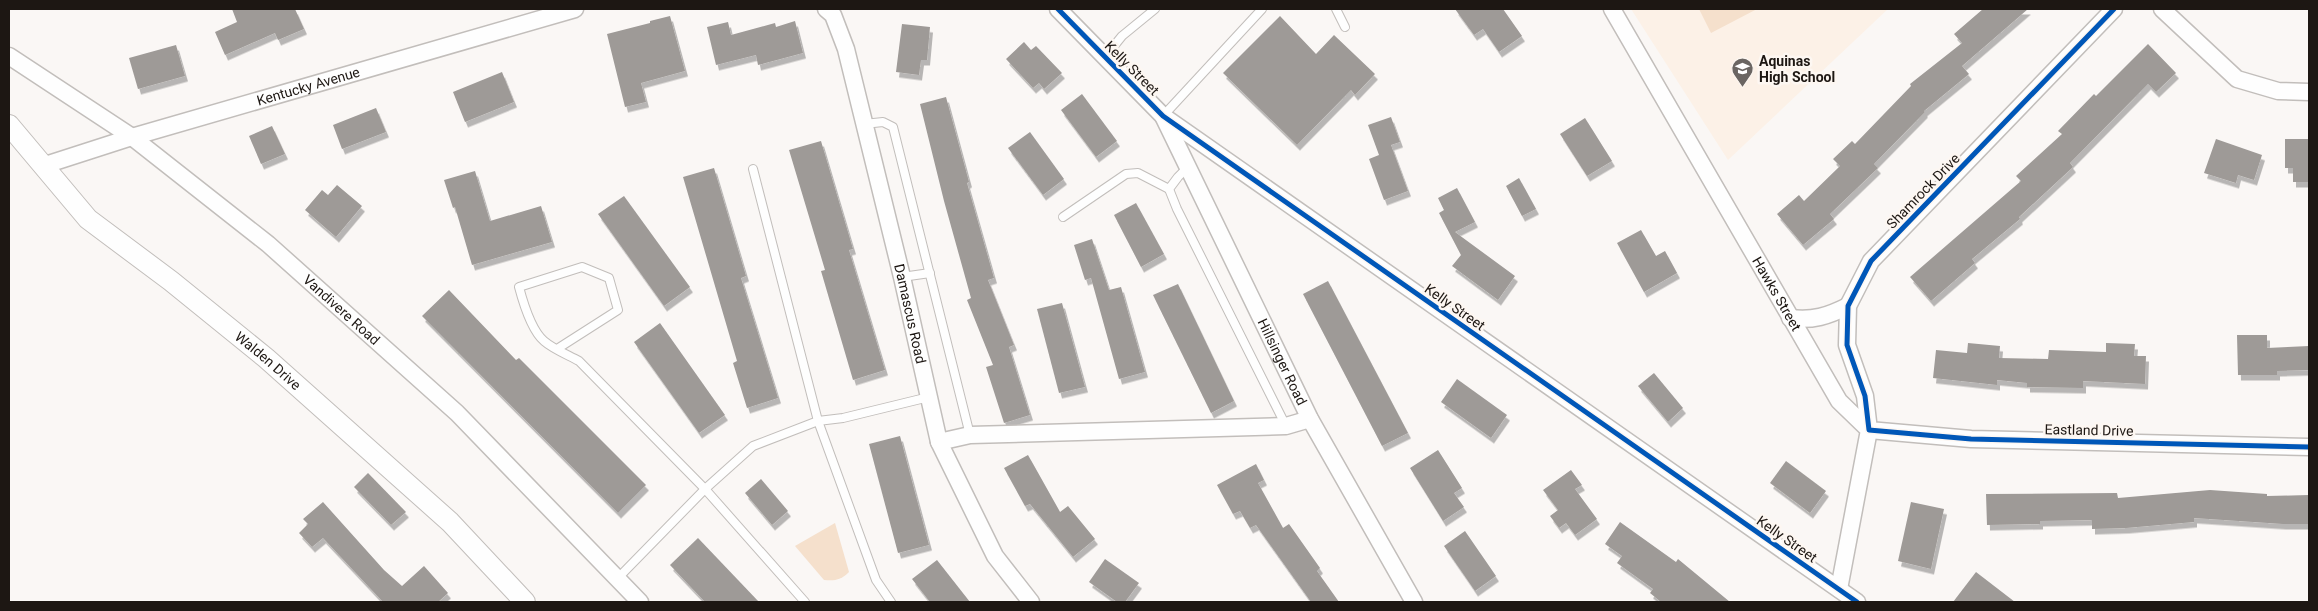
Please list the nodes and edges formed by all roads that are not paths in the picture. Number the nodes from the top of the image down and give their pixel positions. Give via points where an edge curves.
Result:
1 (575, 9) edge
2 (1058, 9) edge
3 (1155, 9) edge
4 (1262, 9) edge
5 (1336, 9) edge
6 (1612, 9) edge
7 (2114, 9) edge
8 (2162, 9) edge
9 (835, 11) edge
10 (1345, 27) dead end
11 (9, 56) edge
12 (1105, 56) junction
13 (2309, 92) edge
14 (1163, 116) junction
15 (864, 124) junction
16 (9, 125) edge
17 (132, 137) junction
18 (42, 166) junction
19 (1188, 167) junction
20 (754, 169) dead end
21 (1169, 189) junction
22 (1064, 217) dead end
23 (930, 273) junction
24 (902, 278) junction
25 (1848, 306) junction
26 (1790, 318) junction
27 (557, 349) junction
28 (930, 396) junction
29 (1310, 419) junction
30 (818, 421) junction
31 (1286, 426) junction
32 (1869, 430) junction
33 (970, 435) junction
34 (939, 442) junction
35 (2309, 447) edge
36 (705, 490) junction
37 (618, 578) junction
38 (1839, 589) junction
39 (525, 602) edge
40 (640, 602) edge
41 (805, 602) edge
42 (891, 602) edge
43 (1031, 602) edge
44 (1414, 602) edge
45 (1857, 602) edge

1 - 17 street, Kentucky Avenue
2 - 12 street, Kelly Street
3 - 12 lane via 1122,36
4 - 14 lane
5 - 10 lane
6 - 26 street, Hawks Street
7 - 25 street, Shamrock Drive via 1872,261
8 - 13 street via 2237,79 2278,91
9 - 15 street, Damascus Road
11 - 17 street, Vandivere Road
12 - 14 street, Kelly Street
14 - 19 street, Hillsinger Road
14 - 38 street, Kelly Street
15 - 23 lane via 883,122 893,128
15 - 24 street, Damascus Road
16 - 18 street, Walden Drive
17 - 18 street, Kentucky Avenue
17 - 37 street, Vandivere Road via 268,244 457,413
18 - 39 street, Walden Drive via 88,219 266,358 450,522
19 - 21 lane
19 - 29 street, Hillsinger Road
20 - 30 lane
21 - 22 lane via 1138,173 1126,174
21 - 31 lane
23 - 24 lane
23 - 33 lane
24 - 28 street, Damascus Road
25 - 26 street via 1831,315 1813,319
25 - 32 street, Shamrock Drive via 1847,345 1866,396
26 - 32 street, Hawks Street via 1839,401
27 - 27 lane via 618,310 608,278 582,267 519,287 524,307 543,340
27 - 36 lane via 579,361
28 - 30 lane via 843,418
28 - 34 street, Damascus Road
29 - 31 street
29 - 44 street, Hillsinger Road
30 - 36 lane via 753,446
30 - 42 lane via 876,580
31 - 33 street
32 - 35 street, Eastland Drive via 1971,439
32 - 38 street
33 - 34 street
34 - 43 street, Damascus Road via 995,556
36 - 37 lane
36 - 41 lane
37 - 40 street, Vandivere Road
38 - 45 street, Kelly Street

